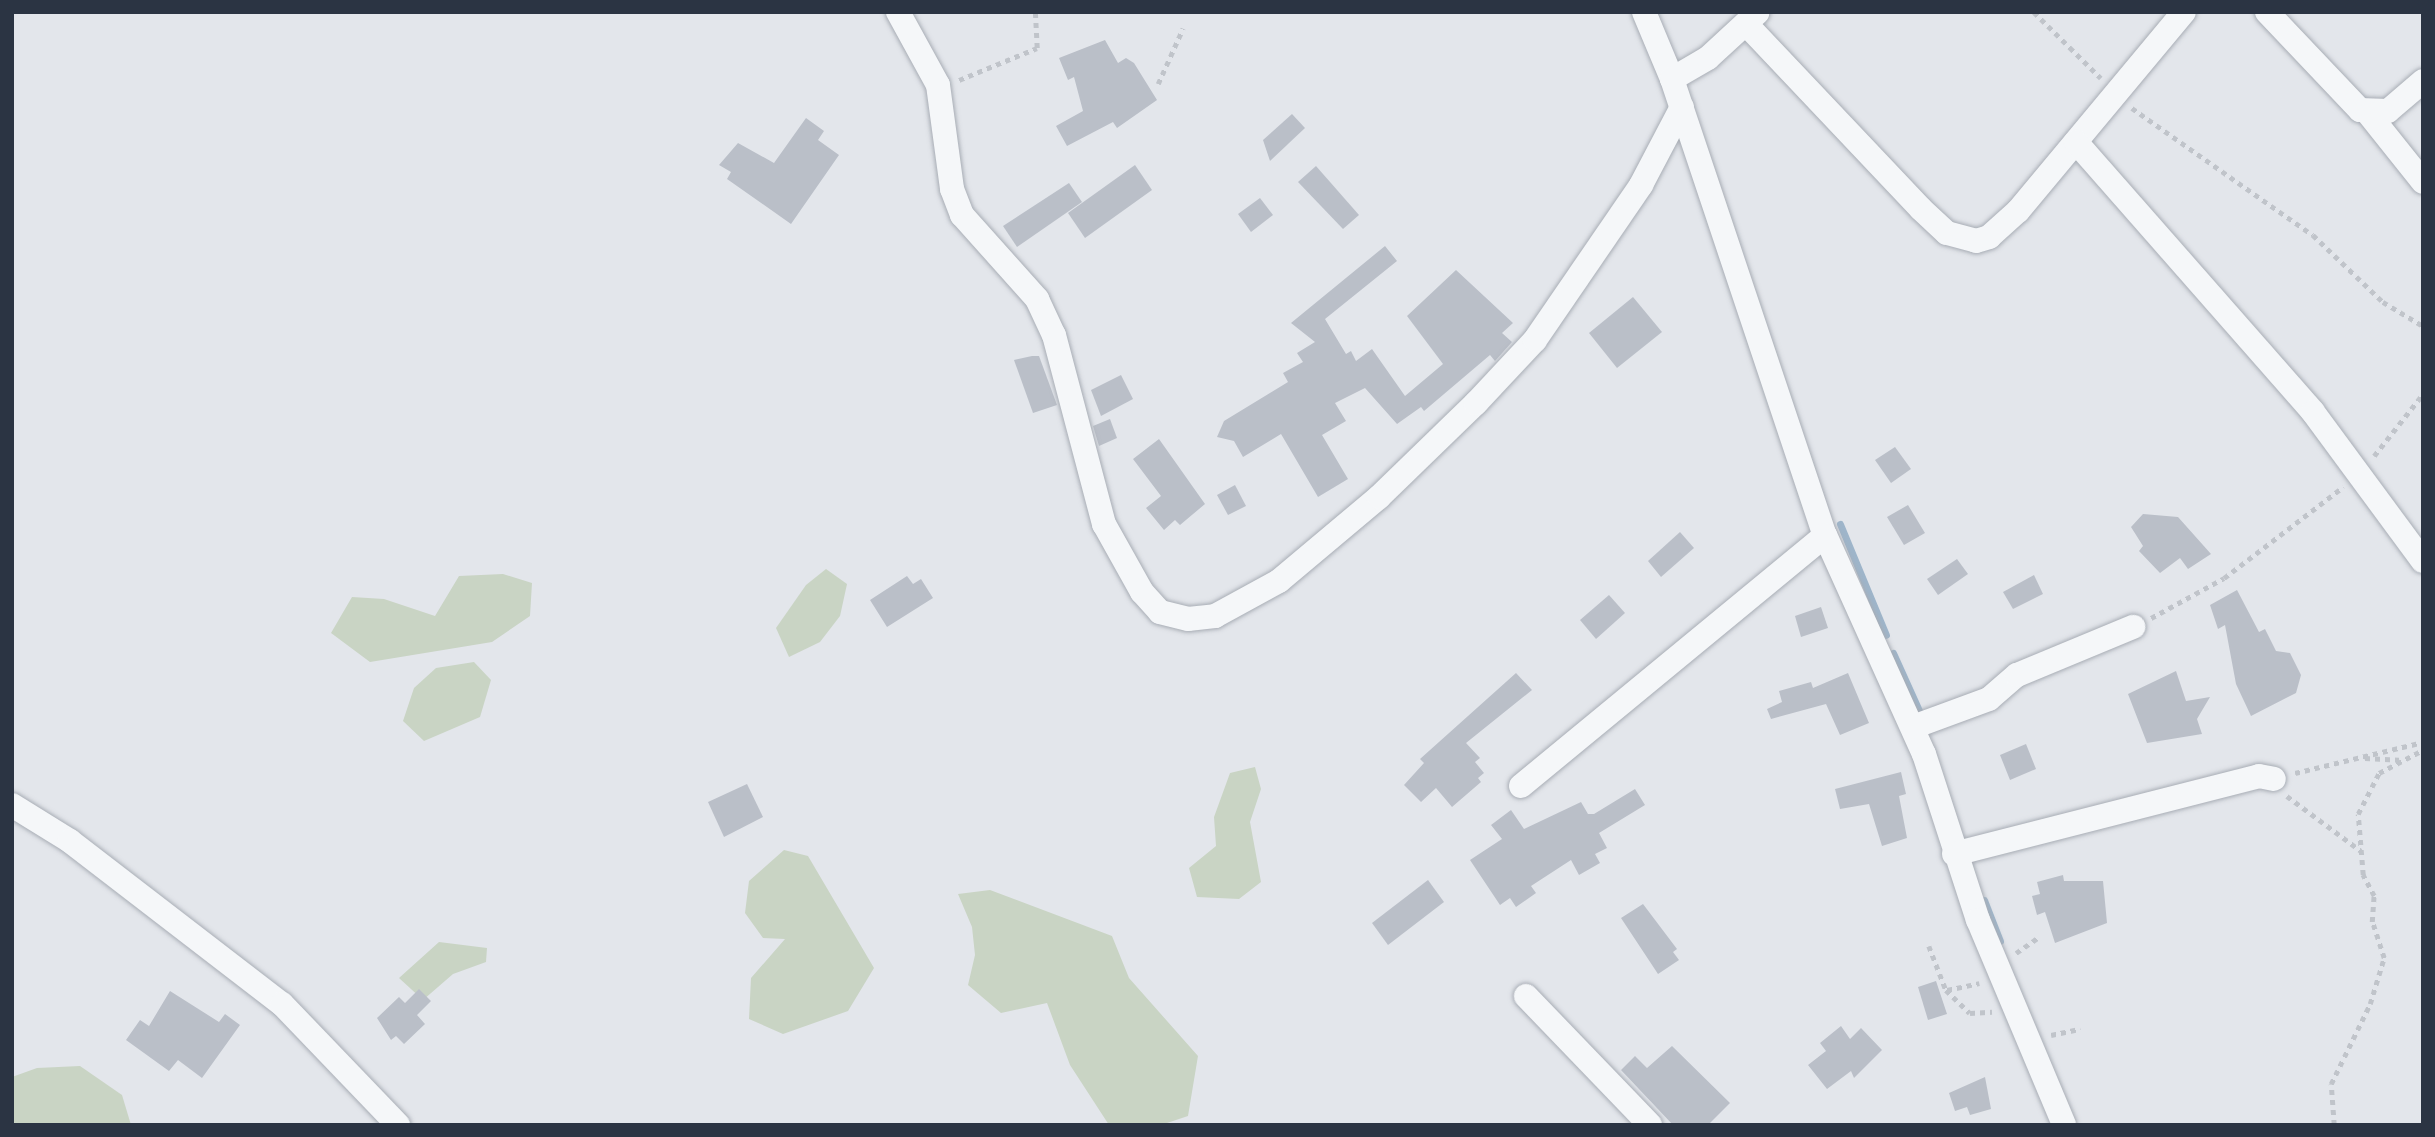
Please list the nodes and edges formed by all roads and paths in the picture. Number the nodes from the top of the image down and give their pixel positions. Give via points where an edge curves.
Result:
1 (898, 12) edge
2 (1034, 12) edge
3 (1644, 12) edge
4 (2034, 12) edge
5 (2184, 12) edge
6 (2267, 12) edge
7 (1752, 19) edge
8 (1183, 28) dead end
9 (1672, 79) junction
10 (2423, 81) edge
11 (1158, 84) dead end
12 (938, 85) junction
13 (2117, 93) junction
14 (1682, 107) junction
15 (2368, 113) junction
16 (2076, 142) junction
17 (2423, 182) edge
18 (2423, 326) edge
19 (2423, 394) edge
20 (2360, 474) junction
21 (1825, 535) junction
22 (2423, 561) edge
23 (2133, 627) joint
24 (1913, 727) junction
25 (2423, 742) edge
26 (2423, 750) edge
27 (2360, 757) junction
28 (2399, 760) junction
29 (2274, 779) junction
30 (1521, 786) dead end
31 (12, 805) edge
32 (2361, 851) junction
33 (1954, 854) junction
34 (2039, 937) dead end
35 (1929, 946) dead end
36 (2005, 965) junction
37 (1946, 990) junction
38 (1526, 996) dead end
39 (2017, 1014) junction
40 (2080, 1029) dead end
41 (2046, 1036) dead end
42 (398, 1125) edge
43 (1650, 1125) edge
44 (2064, 1125) edge
45 (2334, 1125) edge

1 - 12 street
2 - 12 path via 1037,48
3 - 9 street
4 - 13 path
5 - 13 street
6 - 15 street
7 - 9 street
7 - 16 street via 1920,209 1962,239 1989,237
8 - 11 path
9 - 14 street
10 - 15 street via 2399,105
12 - 14 street via 952,189 962,215 1037,299 1054,335 1104,524 1142,592 1160,612 1188,619 1216,616 1279,581 1379,497 1484,394 1544,329 1641,185
13 - 16 street
13 - 18 path via 2313,235 2383,302
14 - 21 street
15 - 17 street
16 - 20 street via 2249,336
19 - 20 path
20 - 22 street
20 - 23 path via 2224,578
21 - 24 street
21 - 30 street
23 - 24 street via 2017,675 1989,699
24 - 33 street
25 - 27 path
26 - 28 path
27 - 28 path
27 - 29 path
28 - 32 path via 2379,773 2358,814
29 - 32 path via 2291,802
29 - 33 street via 2259,776
31 - 42 street via 90,856 282,1004
32 - 45 path via 2384,958 2370,1004 2331,1084
33 - 36 street
34 - 36 path via 2025,942
35 - 37 path
36 - 37 path via 1979,983
36 - 39 street
37 - 39 path via 1970,1013
38 - 43 street
39 - 44 street
40 - 41 path

